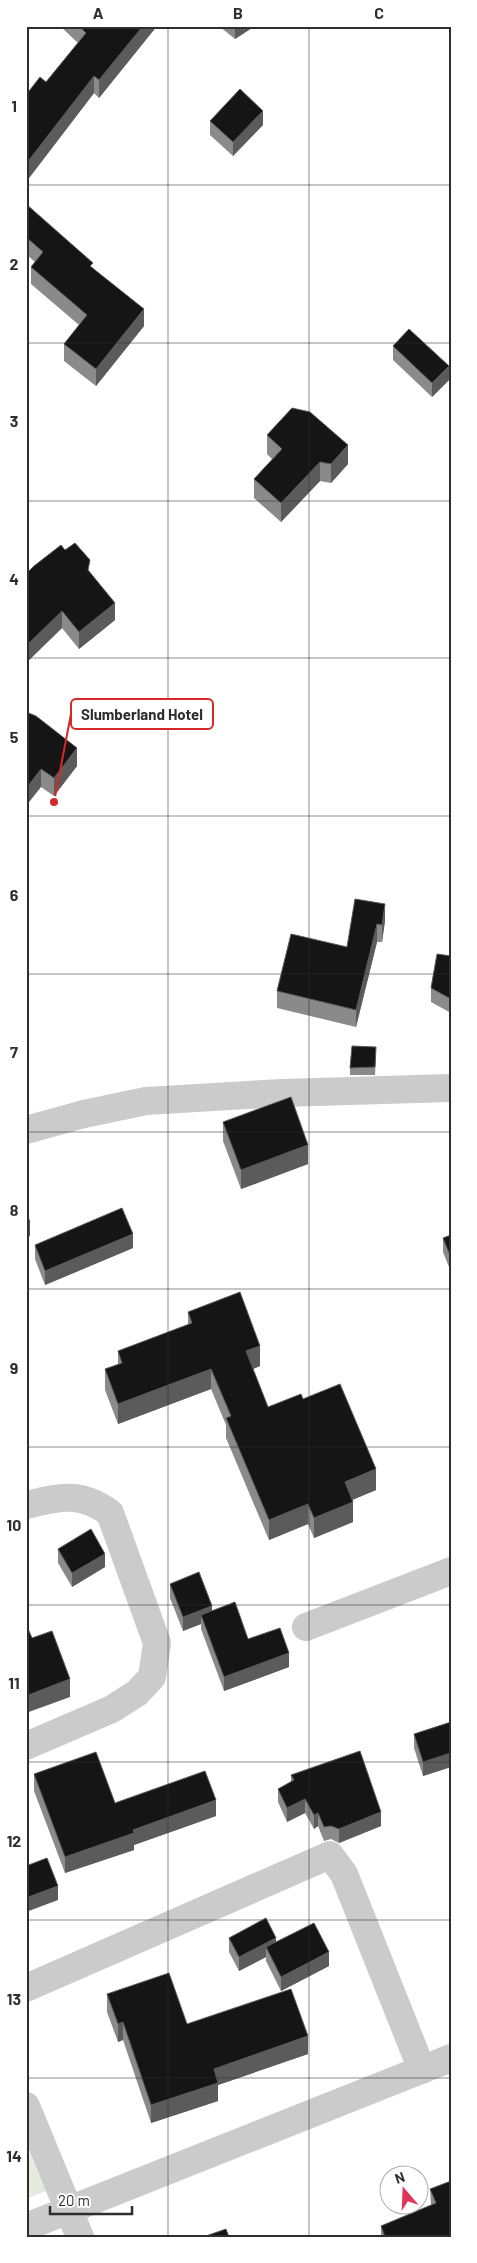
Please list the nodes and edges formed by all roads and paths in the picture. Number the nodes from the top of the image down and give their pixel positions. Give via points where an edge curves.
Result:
1 (451, 1088) edge
2 (26, 1130) edge
3 (26, 1505) edge
4 (451, 1571) edge
5 (306, 1627) dead end
6 (26, 1746) edge
7 (26, 1988) edge
8 (451, 2058) edge
9 (422, 2070) junction
10 (26, 2106) edge
11 (69, 2210) junction
12 (26, 2227) edge
13 (80, 2237) edge

1 - 2 street via 146,1101
3 - 6 street via 63,1496 96,1502 110,1513 157,1643 152,1677 137,1693 112,1709
4 - 5 street
7 - 9 street via 330,1856 344,1874
8 - 9 street
9 - 11 street
10 - 11 street
11 - 12 street
11 - 13 street

